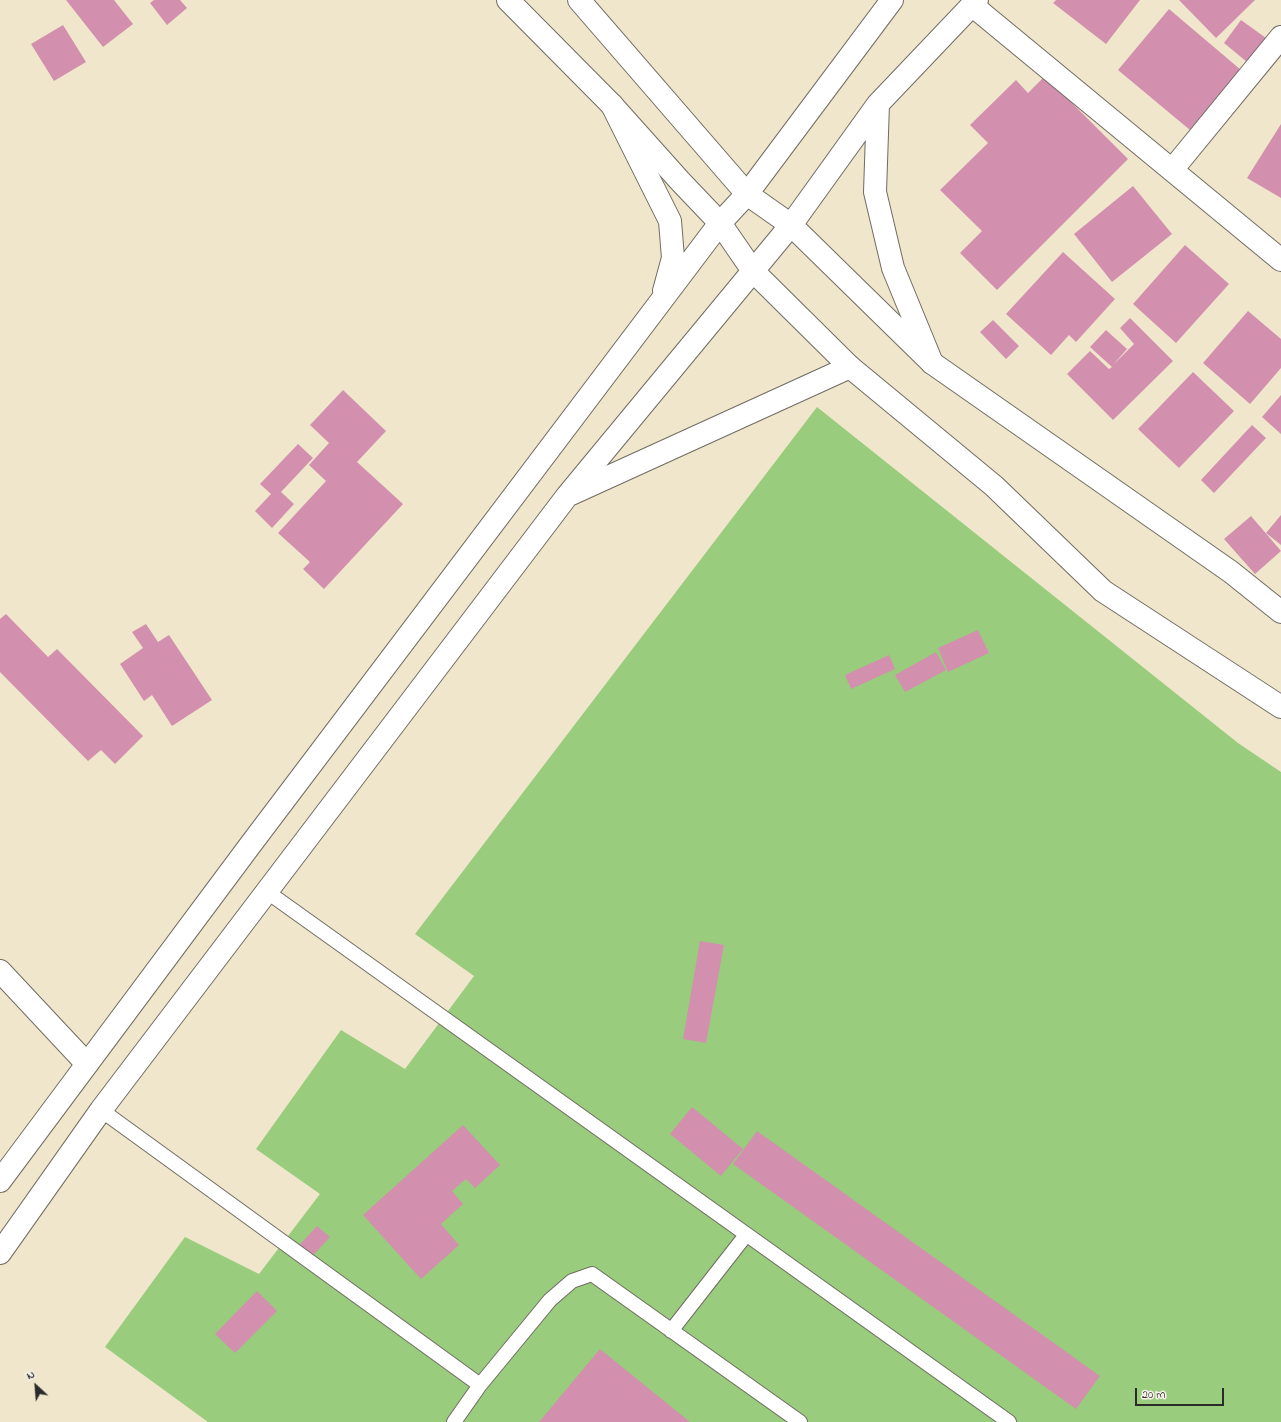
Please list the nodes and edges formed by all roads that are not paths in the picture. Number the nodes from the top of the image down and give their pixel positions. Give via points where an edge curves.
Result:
1 (508, 0) edge
2 (579, 0) edge
3 (892, 0) edge
4 (975, 3) edge
5 (1281, 37) edge
6 (878, 104) junction
7 (612, 105) junction
8 (1172, 170) junction
9 (747, 194) junction
10 (720, 223) junction
11 (791, 225) junction
12 (1281, 260) edge
13 (753, 270) junction
14 (662, 301) junction
15 (932, 363) junction
16 (850, 367) junction
17 (567, 496) junction
18 (1281, 612) edge
19 (1281, 706) edge
20 (266, 891) junction
21 (0, 971) edge
22 (87, 1064) junction
23 (101, 1110) junction
24 (0, 1182) edge
25 (746, 1235) junction
26 (0, 1253) edge
27 (672, 1331) junction
28 (480, 1385) junction
29 (454, 1422) edge
30 (800, 1422) edge
31 (1009, 1422) edge

1 - 7 main road
2 - 9 main road
3 - 9 main road
4 - 6 main road
4 - 8 main road
5 - 8 main road
6 - 11 main road
6 - 15 main road via 875,192 894,268
7 - 10 main road
7 - 14 main road via 670,221 673,258
8 - 12 main road
9 - 10 main road
9 - 11 main road
10 - 13 main road
10 - 14 main road
11 - 13 main road
11 - 15 main road
13 - 16 main road
13 - 17 main road
14 - 22 main road
15 - 18 main road via 1230,572
16 - 17 main road
16 - 19 main road via 994,486 1103,591
17 - 20 main road
20 - 23 main road
20 - 25 lane
21 - 22 main road
22 - 24 main road
23 - 26 main road
23 - 28 lane
25 - 27 lane
25 - 31 lane
27 - 28 lane via 592,1274 572,1281 550,1300
27 - 30 lane
28 - 29 lane

